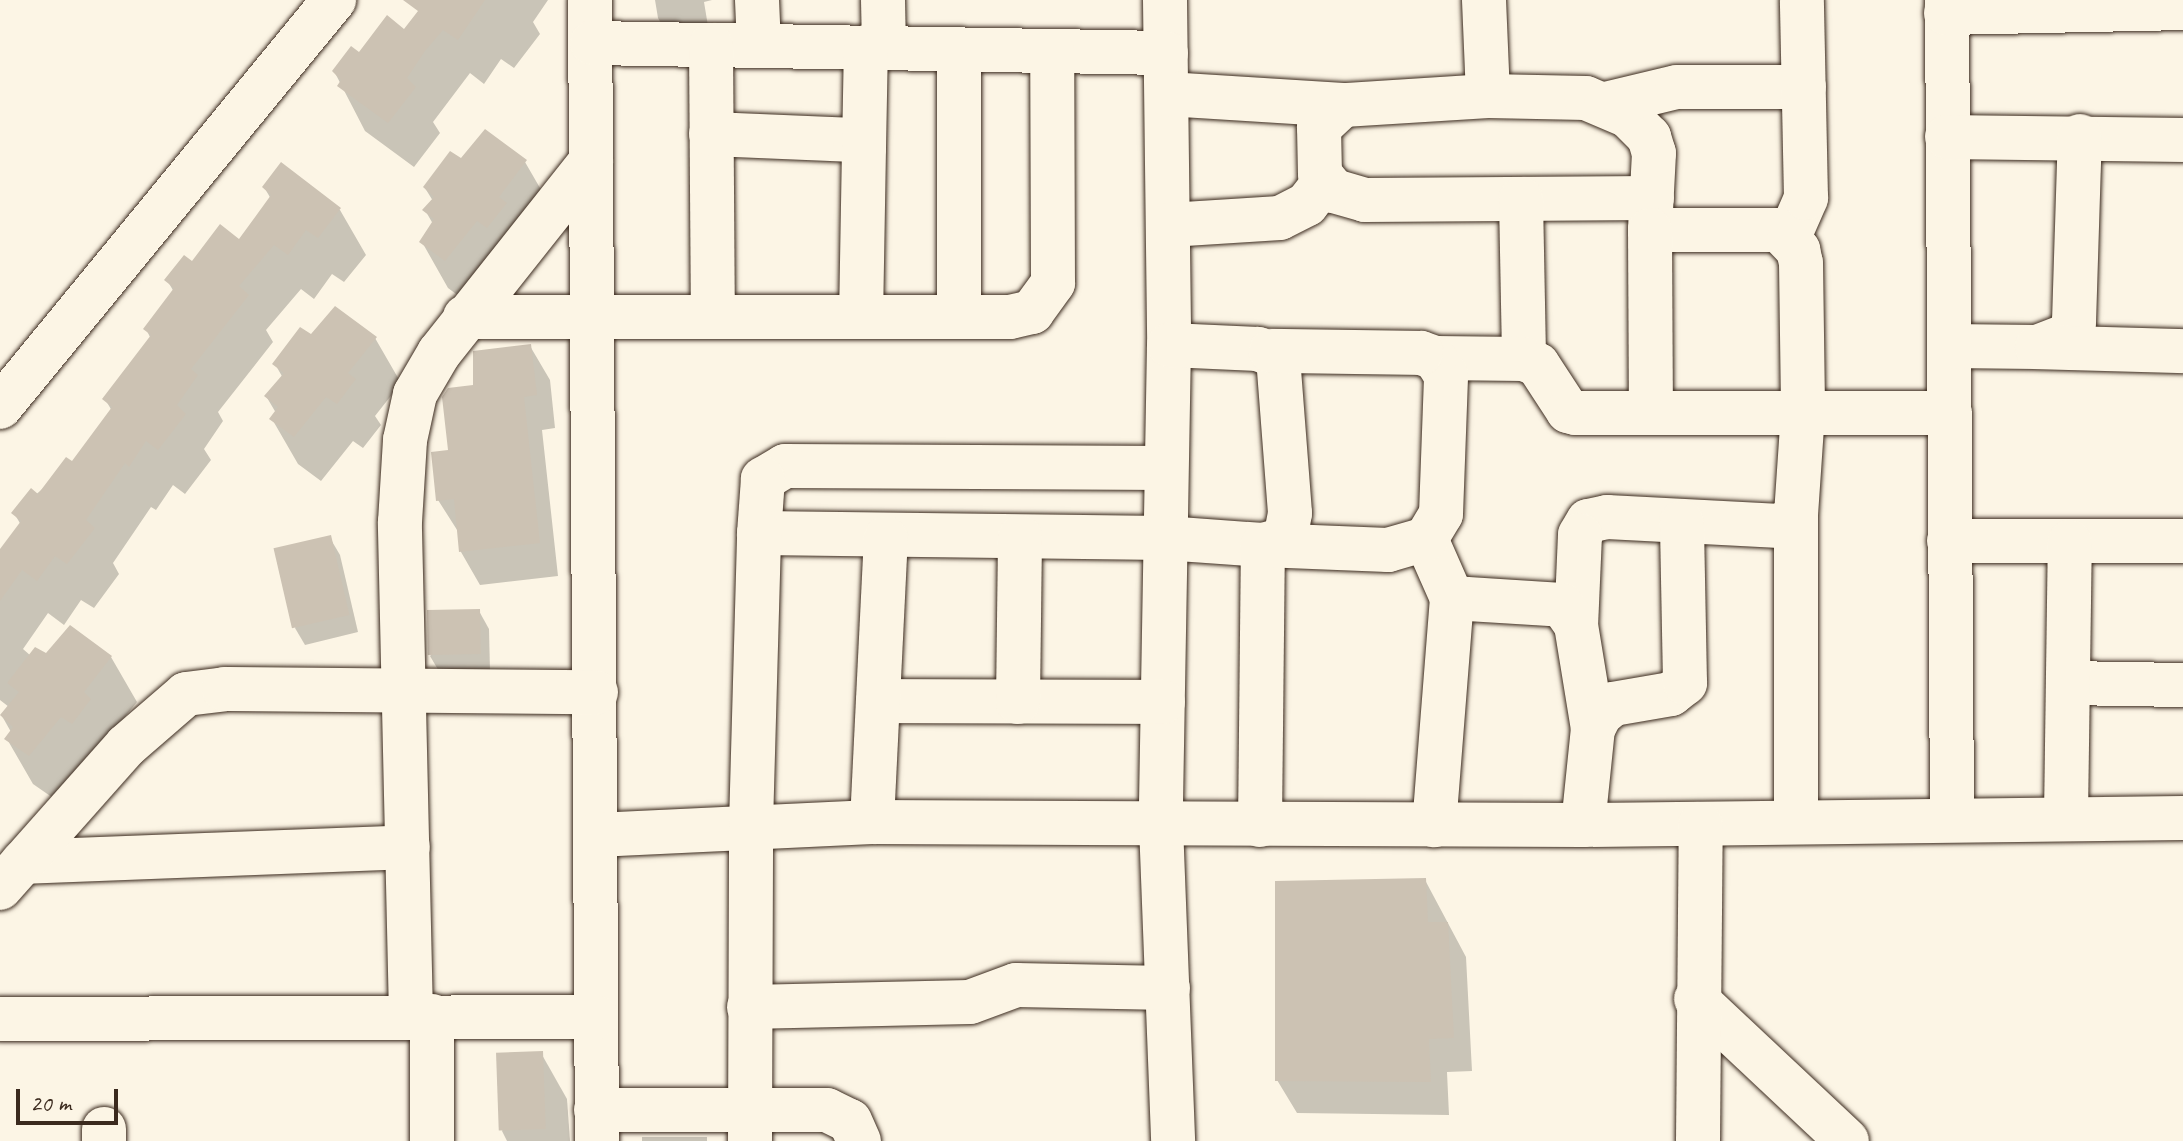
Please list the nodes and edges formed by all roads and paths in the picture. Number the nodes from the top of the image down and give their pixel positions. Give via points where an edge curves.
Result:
1 (334, 0) edge
2 (590, 0) edge
3 (757, 0) edge
4 (883, 0) edge
5 (1165, 0) edge
6 (1484, 0) edge
7 (1802, 0) edge
8 (1947, 7) edge
9 (2183, 8) edge
10 (592, 43) junction
11 (711, 45) junction
12 (759, 46) junction
13 (875, 48) junction
14 (959, 49) junction
15 (1052, 51) junction
16 (1166, 74) junction
17 (1804, 87) junction
18 (1488, 96) junction
19 (1606, 104) junction
20 (1343, 105) junction
21 (711, 134) junction
22 (2080, 136) junction
23 (1947, 137) junction
24 (2183, 140) edge
25 (864, 148) junction
26 (591, 161) junction
27 (1325, 181) junction
28 (1521, 199) junction
29 (1651, 214) junction
30 (1169, 225) junction
31 (1789, 237) junction
32 (595, 314) junction
33 (713, 314) junction
34 (861, 315) junction
35 (959, 316) junction
36 (465, 317) junction
37 (1169, 345) junction
38 (1949, 346) junction
39 (2037, 347) junction
40 (1271, 351) junction
41 (2183, 351) edge
42 (1435, 358) junction
43 (1524, 359) junction
44 (0, 407) edge
45 (1651, 411) junction
46 (1803, 412) junction
47 (1950, 413) junction
48 (1166, 468) junction
49 (1796, 516) junction
50 (1682, 522) junction
51 (759, 533) junction
52 (1020, 537) junction
53 (886, 538) junction
54 (1165, 538) junction
55 (1426, 539) junction
56 (1949, 541) junction
57 (2183, 541) edge
58 (2070, 542) junction
59 (1263, 545) junction
60 (1452, 598) junction
61 (1576, 625) junction
62 (2068, 683) junction
63 (2183, 685) edge
64 (402, 690) junction
65 (596, 692) junction
66 (878, 701) junction
67 (1018, 702) junction
68 (1163, 702) junction
69 (1593, 729) junction
70 (1952, 817) junction
71 (2066, 817) junction
72 (2183, 818) edge
73 (872, 822) junction
74 (1796, 822) junction
75 (1701, 824) junction
76 (751, 825) junction
77 (1161, 825) junction
78 (1260, 825) junction
79 (1434, 825) junction
80 (1583, 825) junction
81 (596, 835) junction
82 (408, 847) junction
83 (12, 875) edge
84 (1168, 988) junction
85 (1696, 999) junction
86 (749, 1007) junction
87 (421, 1016) junction
88 (596, 1017) junction
89 (0, 1019) edge
90 (749, 1124) edge
91 (596, 1126) edge
92 (432, 1141) edge
93 (859, 1141) edge
94 (1173, 1141) edge
95 (1698, 1141) edge
96 (1847, 1141) edge

1 - 44 street
2 - 10 street
3 - 12 street
4 - 13 street
5 - 16 street
6 - 18 street
7 - 17 street
8 - 9 street
8 - 23 street
10 - 11 street
10 - 26 street
11 - 12 street
11 - 21 street
12 - 13 street
13 - 14 street
13 - 25 street
14 - 15 street
14 - 35 street
15 - 16 street
15 - 35 street via 1053,283 1032,312
16 - 20 street
16 - 30 street
17 - 19 street via 1677,87
17 - 31 street via 1806,198
18 - 19 street via 1586,98
18 - 20 street
19 - 29 street via 1641,125 1649,137
20 - 27 street via 1319,127
21 - 25 street via 855,140
21 - 33 street
22 - 23 street
22 - 24 street
22 - 39 street via 2074,322 2057,343
23 - 38 street
25 - 34 street
26 - 32 street
26 - 36 street
27 - 28 street via 1349,199
27 - 30 street via 1307,204 1280,218
28 - 29 street
28 - 43 street
29 - 31 street via 1779,230
29 - 45 street
30 - 37 street
31 - 46 street via 1801,263
32 - 33 street
32 - 36 street
32 - 65 street
33 - 34 street
34 - 35 street
36 - 64 street via 415,394 405,440
37 - 40 street
37 - 48 street
38 - 39 street
38 - 47 street
39 - 41 street
40 - 42 street via 1421,353
40 - 59 street via 1282,366 1290,513 1286,534
42 - 43 street
42 - 55 street via 1446,375 1441,514
43 - 45 street via 1548,377 1568,411
45 - 46 street
46 - 47 street
46 - 49 street
47 - 56 street
48 - 51 street via 785,466 763,479
48 - 54 street
49 - 50 street via 1780,526
49 - 74 street
50 - 61 street via 1588,521 1580,535
50 - 69 street via 1685,683 1671,694 1613,704
51 - 53 street
51 - 76 street
52 - 53 street
52 - 54 street
52 - 67 street
53 - 66 street
54 - 59 street
54 - 68 street
55 - 59 street via 1388,550
55 - 60 street
56 - 58 street
56 - 70 street
57 - 58 street
58 - 62 street
59 - 78 street
60 - 61 street via 1551,601 1562,605
60 - 79 street
61 - 69 street
62 - 63 street
62 - 71 street
64 - 65 street
64 - 82 street
64 - 83 street via 224,689 186,694 126,746
65 - 81 street
66 - 67 street
66 - 73 street
67 - 68 street
68 - 77 street
69 - 80 street
70 - 71 street
70 - 74 street
71 - 72 street
73 - 76 street
73 - 77 street
74 - 75 street
75 - 80 street
75 - 85 street
76 - 81 street
76 - 86 street
77 - 78 street
77 - 84 street
78 - 79 street
79 - 80 street
81 - 88 street
82 - 83 street
82 - 87 street
84 - 86 street via 1016,985 970,1002
84 - 94 street
85 - 95 street
85 - 96 street
86 - 90 street
87 - 88 street
87 - 89 street
87 - 92 street
88 - 91 street
90 - 91 street
90 - 93 street via 839,1114 850,1121

